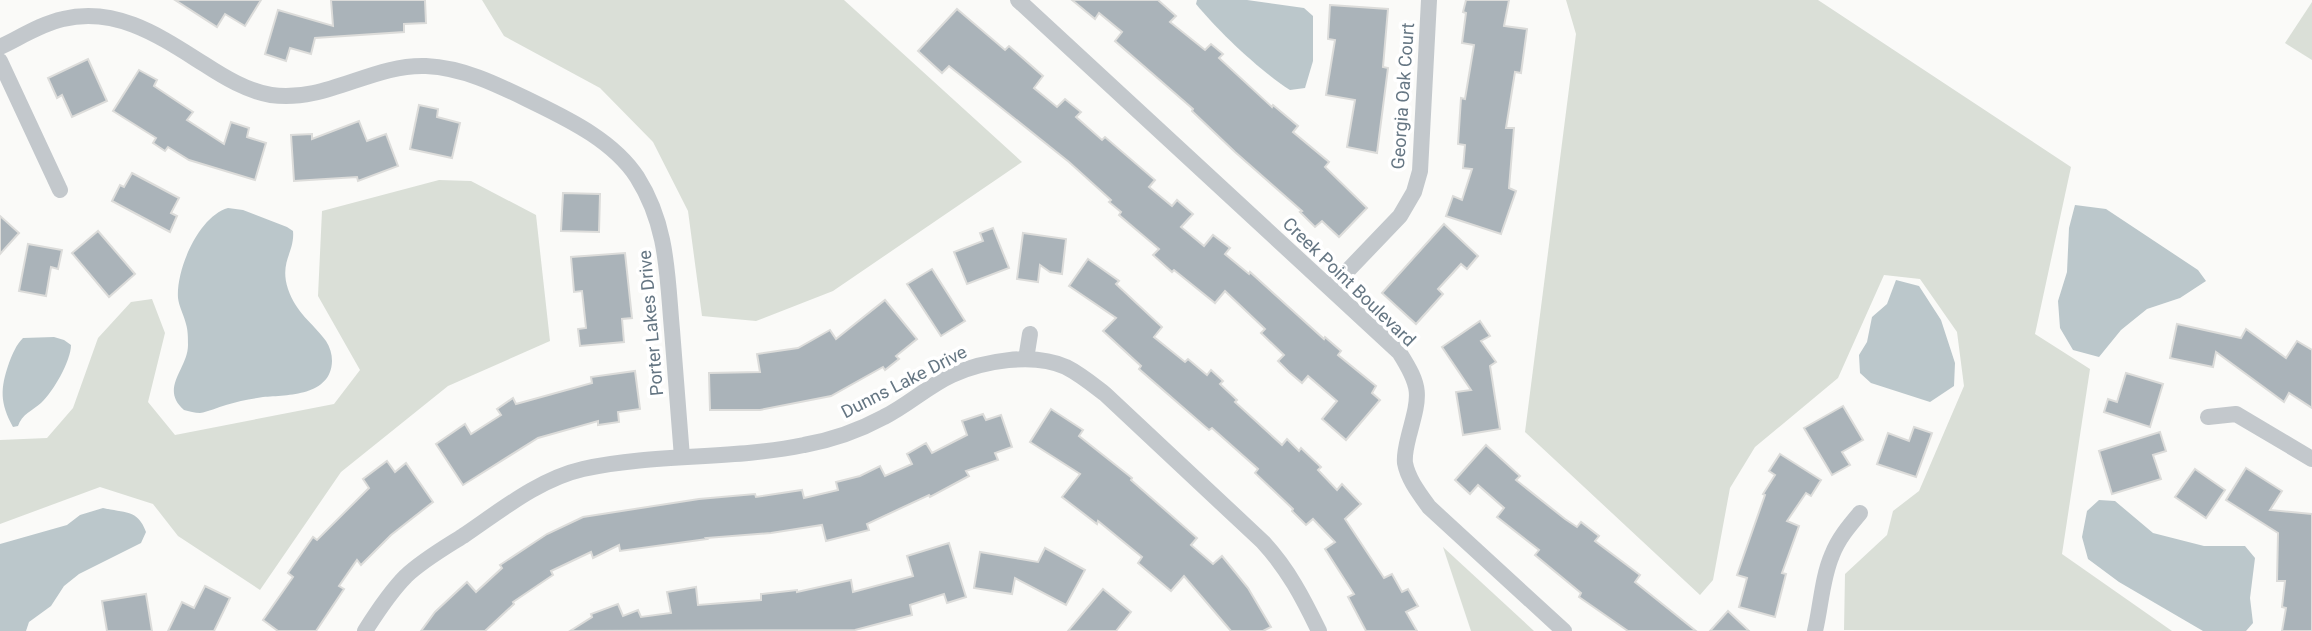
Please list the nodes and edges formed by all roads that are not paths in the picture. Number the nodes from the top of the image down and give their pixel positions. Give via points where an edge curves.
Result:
1 (1018, 0) edge
2 (1429, 0) edge
3 (0, 47) edge
4 (0, 61) edge
5 (60, 190) dead end
6 (1331, 289) junction
7 (1030, 334) dead end
8 (1026, 359) junction
9 (2208, 416) dead end
10 (682, 457) junction
11 (2312, 459) edge
12 (1860, 513) dead end
13 (365, 631) edge
14 (1319, 631) edge
15 (1564, 631) edge
16 (1815, 631) edge

1 - 6 street, Creek Point Boulevard
2 - 6 street, Georgia Oak Court via 1420,171 1414,192 1400,216
3 - 10 street, Porter Lakes Drive via 62,19 96,16 126,21 241,85 270,94 300,96 424,66 480,76 574,122 603,141 635,175 656,212 665,247
4 - 5 street
6 - 15 street, Creek Point Boulevard via 1399,352 1415,378 1418,403 1405,461 1414,487 1429,507
7 - 8 street
8 - 10 street, Dunns Lake Drive via 988,362 951,376 885,416 805,445
8 - 14 street, Dunns Lake Drive via 1063,366 1105,394 1282,562
9 - 11 street via 2236,414
10 - 13 street, Dunns Lake Drive via 580,470 542,486 407,576
12 - 16 street via 1841,536 1827,567

